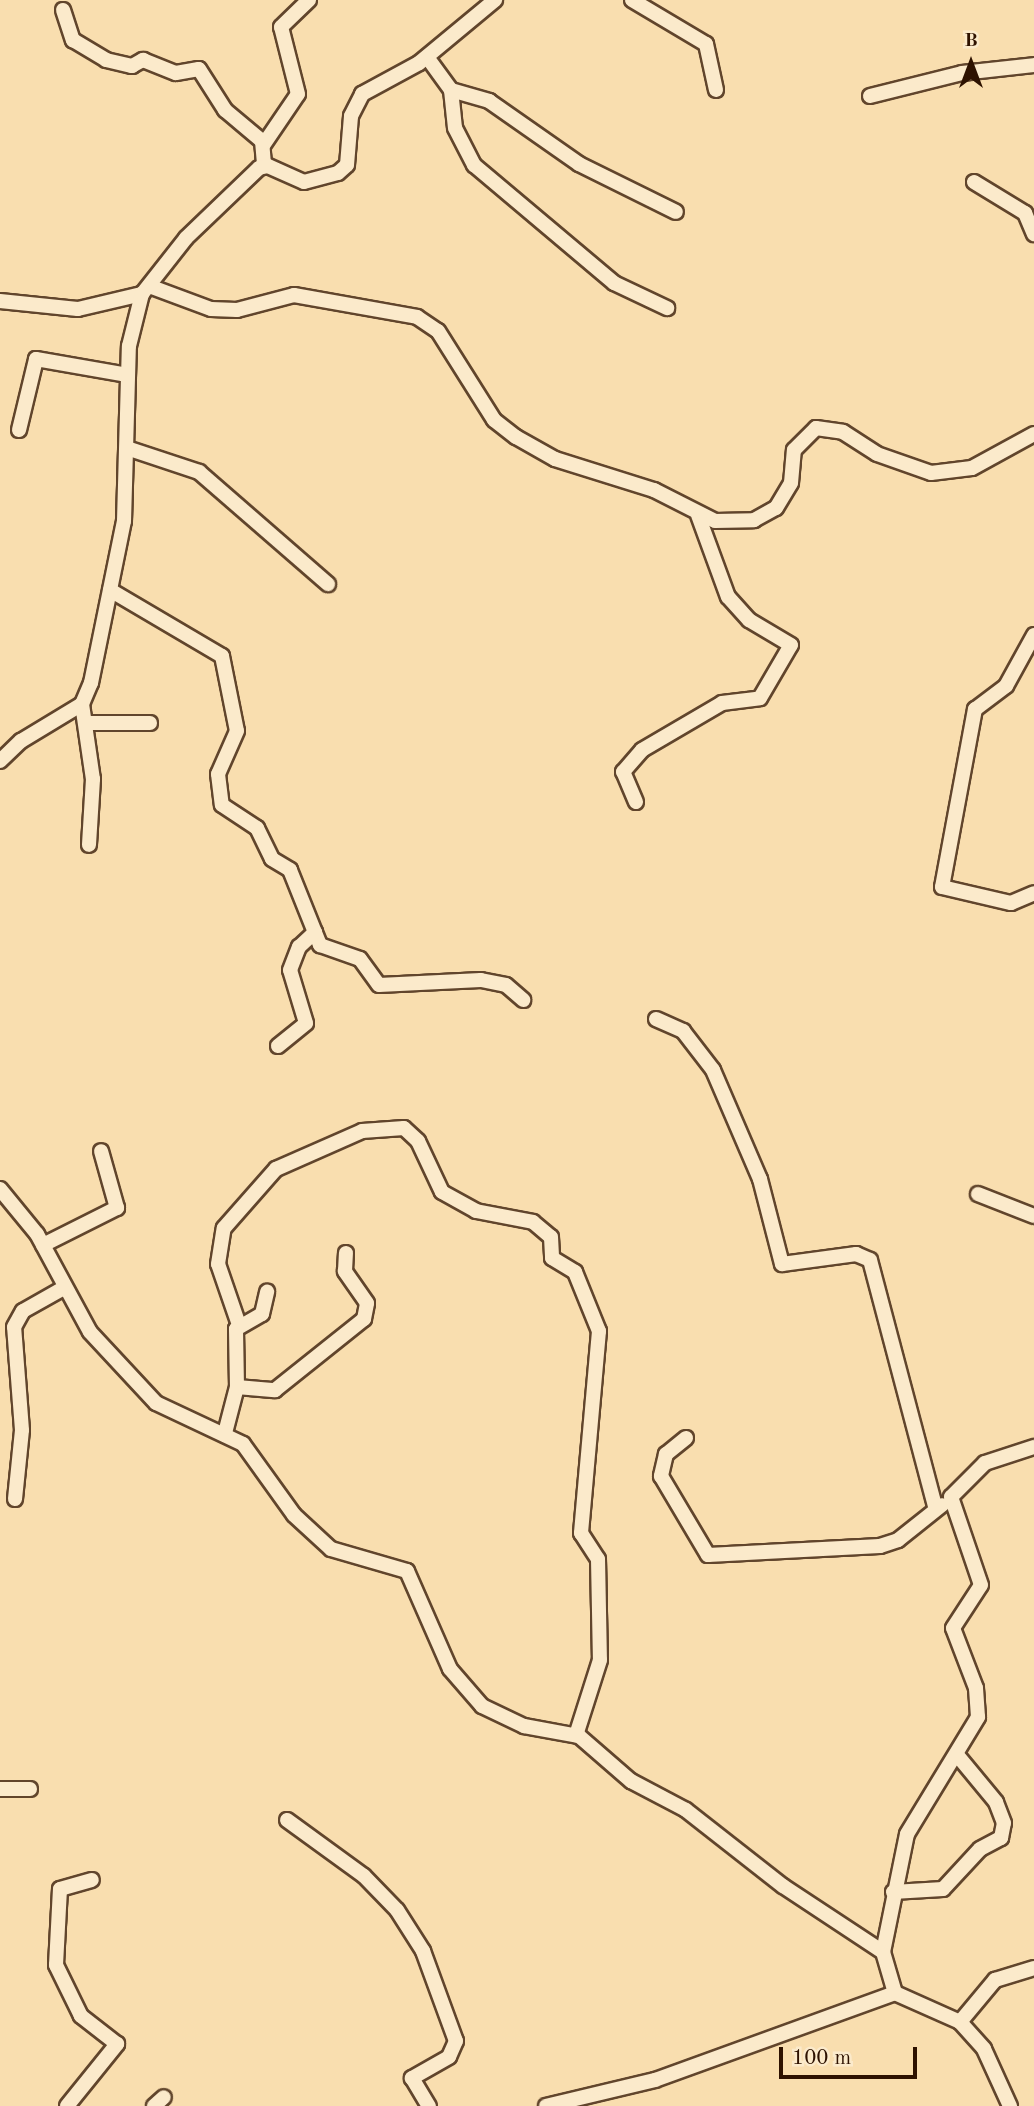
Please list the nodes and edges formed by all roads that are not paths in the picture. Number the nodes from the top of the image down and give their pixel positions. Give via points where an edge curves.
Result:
1 (309, 0) edge
2 (495, 0) edge
3 (632, 0) edge
4 (63, 10) dead end
5 (427, 57) junction
6 (1034, 65) edge
7 (452, 90) junction
8 (716, 90) dead end
9 (870, 96) dead end
10 (264, 144) junction
11 (264, 166) junction
12 (974, 182) dead end
13 (676, 212) dead end
14 (1034, 234) edge
15 (145, 290) junction
16 (0, 302) edge
17 (667, 308) dead end
18 (128, 375) junction
19 (19, 430) dead end
20 (1034, 433) edge
21 (130, 449) junction
22 (698, 515) junction
23 (328, 584) dead end
24 (110, 590) junction
25 (1034, 635) edge
26 (82, 704) junction
27 (89, 723) junction
28 (150, 723) dead end
29 (0, 761) edge
30 (636, 803) dead end
31 (89, 845) dead end
32 (1034, 893) edge
33 (315, 932) junction
34 (523, 1000) dead end
35 (656, 1019) dead end
36 (278, 1046) dead end
37 (101, 1152) dead end
38 (0, 1189) edge
39 (978, 1194) dead end
40 (1034, 1216) edge
41 (43, 1245) junction
42 (346, 1253) dead end
43 (62, 1289) junction
44 (267, 1292) dead end
45 (238, 1322) junction
46 (237, 1387) junction
47 (225, 1433) junction
48 (686, 1438) dead end
49 (1034, 1447) edge
50 (15, 1499) dead end
51 (951, 1505) junction
52 (935, 1506) junction
53 (576, 1735) junction
54 (958, 1756) junction
55 (0, 1789) edge
56 (30, 1789) dead end
57 (287, 1820) dead end
58 (92, 1880) dead end
59 (893, 1892) junction
60 (883, 1952) junction
61 (1034, 1968) edge
62 (895, 1993) junction
63 (960, 2022) junction
64 (67, 2106) edge
65 (429, 2106) edge
66 (546, 2106) edge
67 (1010, 2106) edge

1 - 10 street via 281,26 298,94
2 - 5 street
3 - 8 street via 706,44
4 - 10 street via 73,40 106,60 132,66 143,60 176,73 199,69 225,110
5 - 7 street
5 - 11 street via 356,100 349,156 338,173 304,182
6 - 9 street via 962,73
7 - 13 street via 489,101 579,164
7 - 17 street via 455,128 474,165 614,284
10 - 11 street
11 - 15 street via 186,237
12 - 14 street via 1025,213
15 - 16 street via 78,309
15 - 18 street via 133,314
15 - 22 street via 211,309 237,310 294,295 417,317 438,331 506,430 555,459 654,490
18 - 19 street via 36,359
18 - 21 street
20 - 22 street via 972,468 943,473 908,467 834,429 800,438 786,494 769,514 738,522
21 - 23 street via 199,471
21 - 24 street
22 - 30 street via 728,597 760,629 791,645 760,698 722,703 642,750 623,772
24 - 26 street
24 - 33 street via 222,656 237,731 218,774 222,805 257,828 272,859 290,870
25 - 32 street via 1006,686 975,709 942,887 1011,903
26 - 27 street
26 - 29 street via 21,741
27 - 28 street
27 - 31 street
33 - 34 street via 320,945 360,959 379,985 481,980 506,985
33 - 36 street via 299,947 290,970 306,1023
35 - 52 street via 683,1031 713,1070 760,1179 782,1264 856,1254 870,1260
37 - 41 street via 117,1208
38 - 41 street
39 - 40 street
41 - 43 street
42 - 46 street via 345,1271 366,1303 364,1319 275,1390
43 - 47 street via 89,1332 156,1403
43 - 50 street via 23,1311 15,1328 22,1430
44 - 45 street via 262,1314
45 - 46 street via 232,1368
45 - 53 street via 218,1264 224,1228 276,1169 362,1131 404,1128 418,1141 442,1192 476,1211 536,1223 551,1237 552,1258 575,1272 599,1331 581,1533 598,1559 600,1660
46 - 47 street
47 - 53 street via 250,1451 318,1539 339,1554 407,1571 450,1670 482,1706 524,1726
48 - 52 street via 666,1454 661,1475 708,1555 880,1546 898,1540
49 - 51 street via 985,1463 960,1484
51 - 52 street
51 - 54 street via 981,1585 953,1628 979,1707
53 - 60 street via 631,1781 686,1810 783,1886
54 - 59 street via 913,1818
54 - 59 street via 996,1802 1004,1824 1001,1838 980,1849 943,1889
55 - 56 street
57 - 65 street via 364,1876 397,1910 423,1951 456,2041 449,2057 412,2078
58 - 64 street via 60,1889 57,1972 81,2016 117,2044
59 - 60 street
60 - 62 street
61 - 63 street via 995,1980
62 - 63 street
62 - 66 street via 655,2080
63 - 67 street via 984,2049

